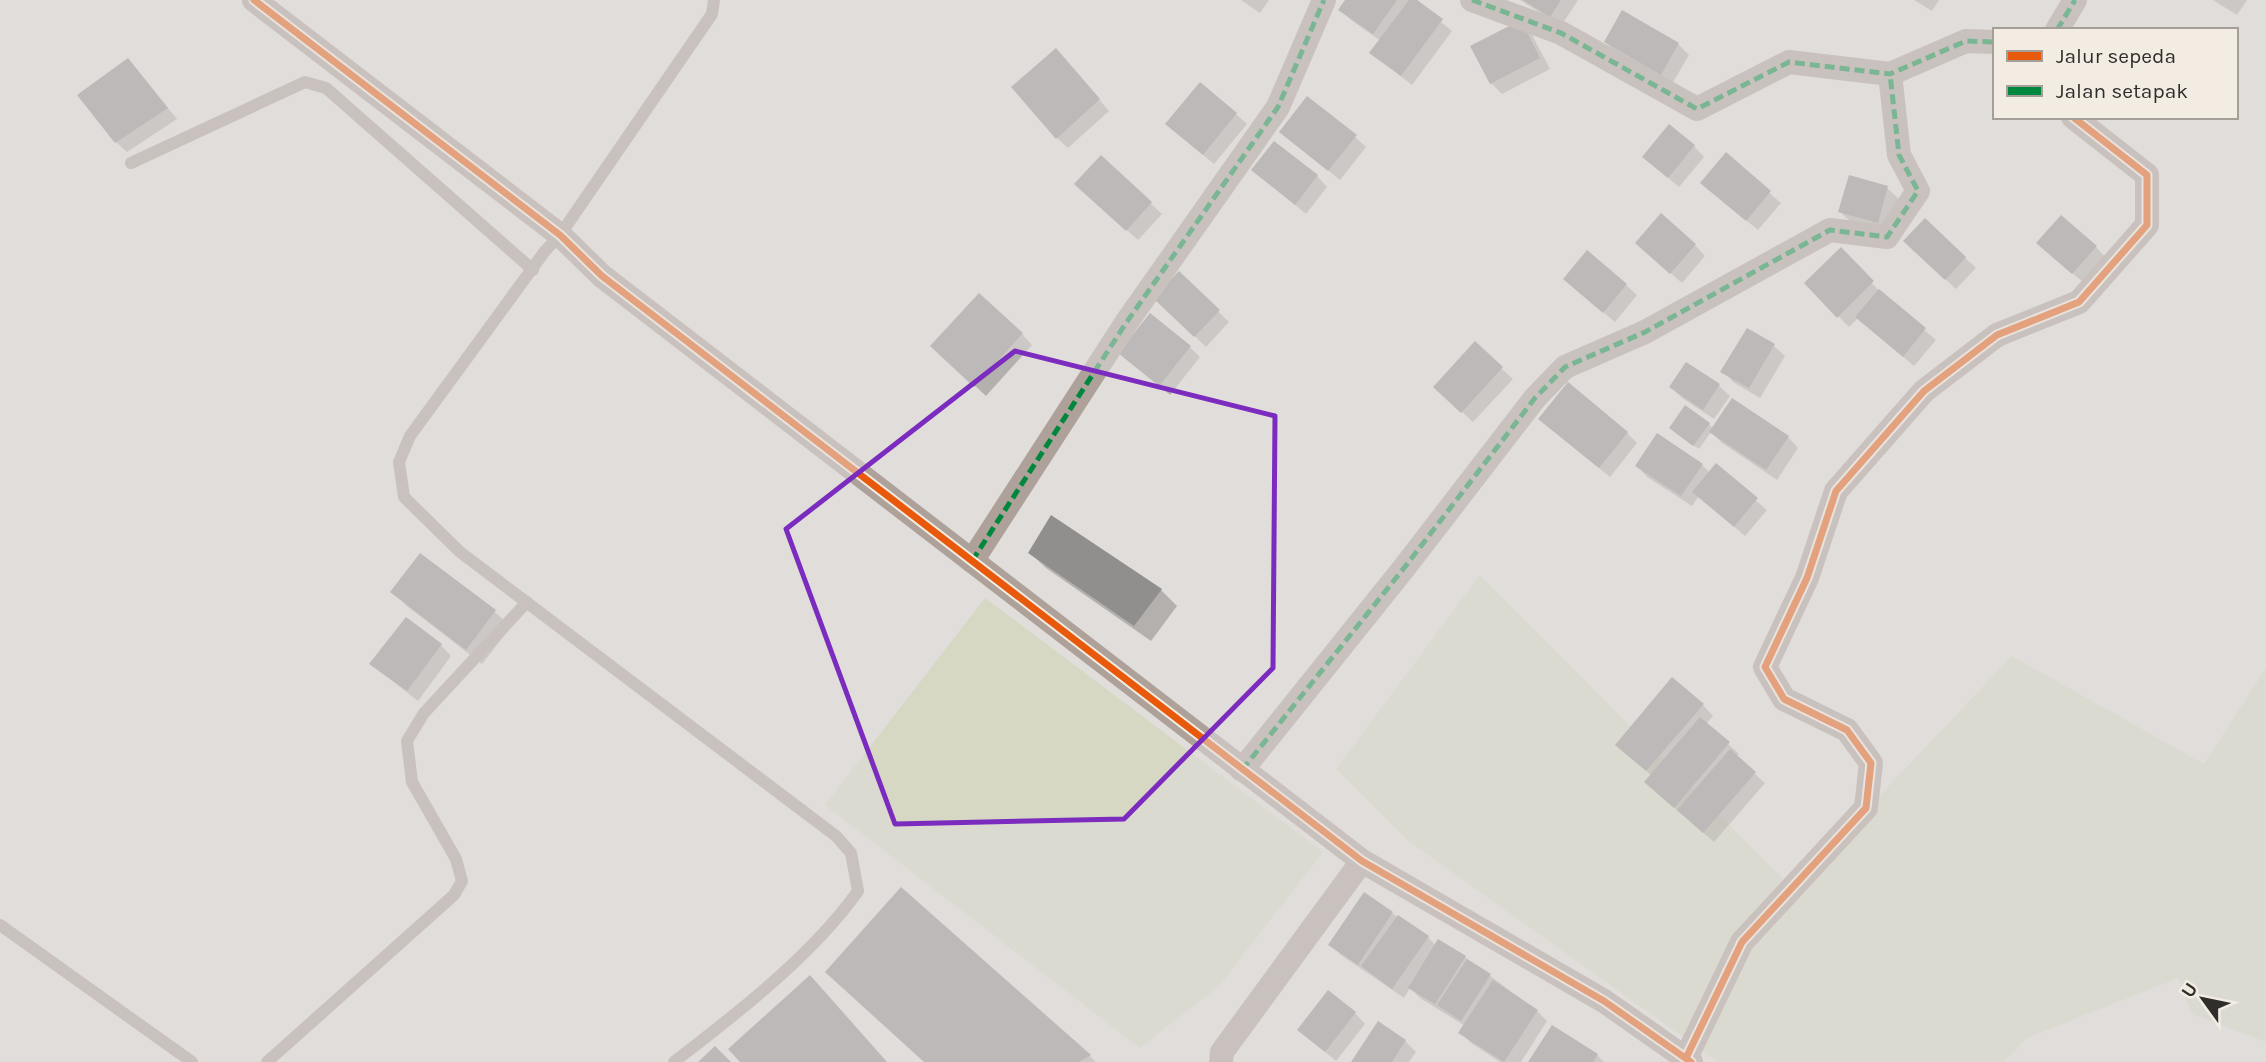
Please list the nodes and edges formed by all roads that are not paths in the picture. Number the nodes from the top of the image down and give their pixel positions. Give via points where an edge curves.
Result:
1 (254, 0) edge
2 (714, 0) edge
3 (1324, 0) edge
4 (1472, 0) edge
5 (2074, 0) edge
6 (2058, 28) edge
7 (1993, 42) edge
8 (1890, 74) junction
9 (2076, 119) edge
10 (131, 163) dead end
11 (559, 234) junction
12 (533, 270) junction
13 (972, 561) junction
14 (527, 602) junction
15 (1242, 770) junction
16 (1362, 861) junction
17 (0, 925) edge
18 (1689, 1060) edge
19 (192, 1062) edge
20 (267, 1062) edge
21 (674, 1062) edge
22 (1222, 1062) edge

1 - 11 street
2 - 11 lane via 712,14
3 - 13 street via 1278,107 1126,323
4 - 8 street via 1561,33 1697,109 1789,62
5 - 6 street
7 - 8 street via 1966,41
8 - 15 street via 1899,155 1918,191 1886,237 1830,230 1645,332 1565,368 1535,398
9 - 18 street via 2147,175 2147,226 2079,302 1997,335 1924,391 1836,491 1807,578 1765,667 1784,699 1847,730 1871,763 1866,808 1742,942
10 - 12 lane via 305,82 326,88
11 - 12 lane
11 - 13 street via 602,276
12 - 14 lane via 410,436 399,462 404,497 460,552
13 - 15 street
14 - 20 lane via 424,713 407,741 412,782 456,859 462,881 454,895
14 - 21 lane via 835,835 851,853 858,891 836,921 737,1013
15 - 16 street
16 - 18 street via 1604,1001
16 - 22 street via 1222,1052
17 - 19 lane

